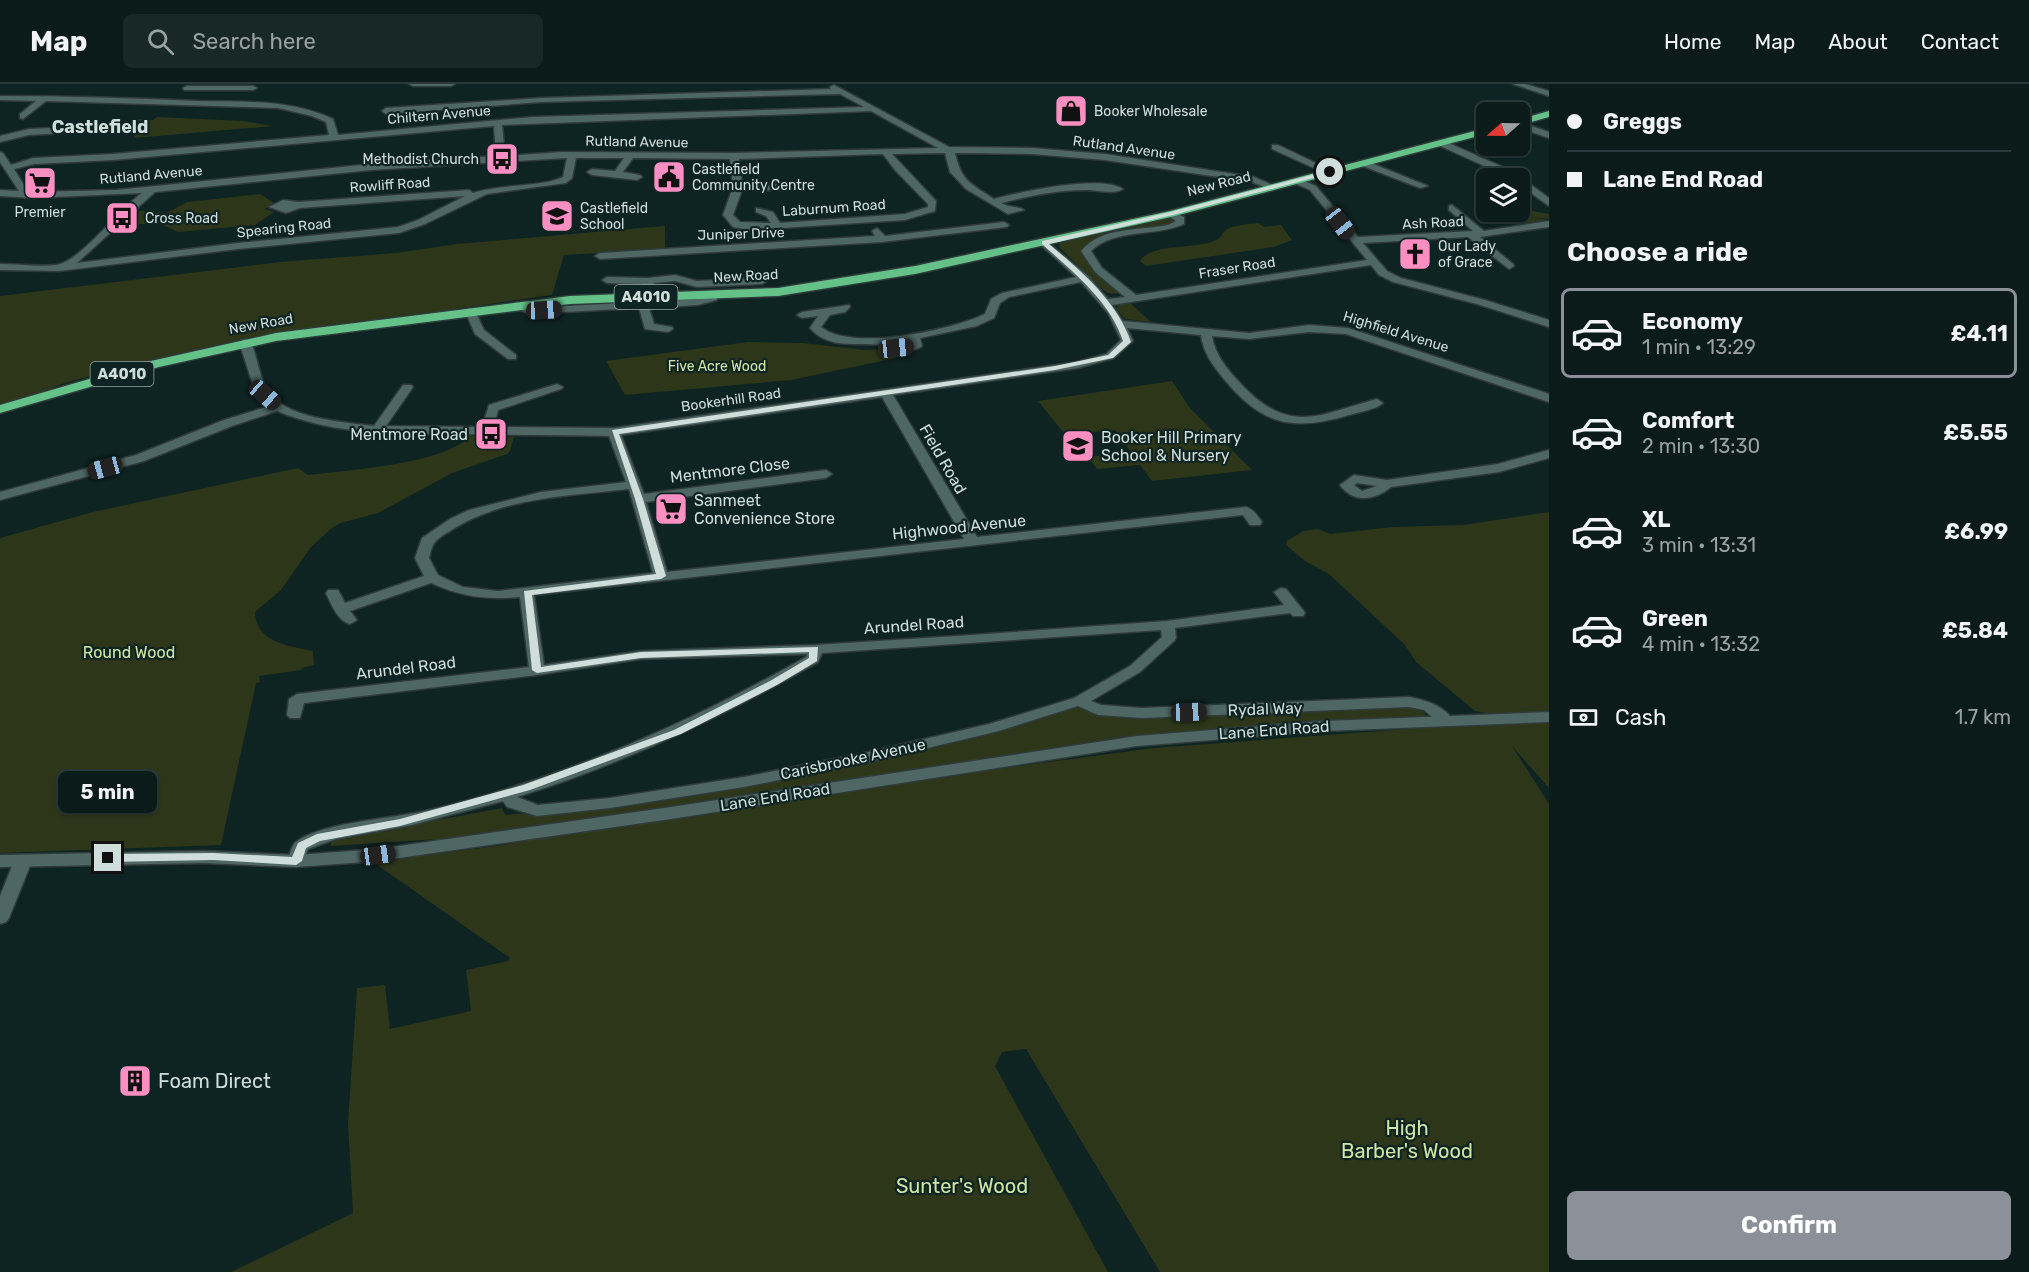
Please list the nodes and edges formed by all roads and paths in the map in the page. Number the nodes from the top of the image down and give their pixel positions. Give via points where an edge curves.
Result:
1 (413, 84) edge
2 (451, 84) edge
3 (823, 84) edge
4 (1517, 84) edge
5 (188, 86) edge
6 (253, 88) dead end
7 (842, 91) junction
8 (1549, 94) edge
9 (0, 98) edge
10 (44, 98) junction
11 (171, 101) junction
12 (531, 102) junction
13 (873, 108) junction
14 (386, 111) dead end
15 (1549, 114) edge
16 (22, 116) dead end
17 (533, 120) junction
18 (1530, 120) edge
19 (498, 124) junction
20 (1530, 127) edge
21 (97, 128) dead end
22 (1476, 134) edge
23 (1549, 135) edge
24 (334, 137) junction
25 (0, 139) edge
26 (1441, 143) junction
27 (1275, 147) dead end
28 (946, 150) junction
29 (885, 152) junction
30 (567, 155) junction
31 (630, 156) junction
32 (734, 156) junction
33 (1, 157) edge
34 (501, 158) junction
35 (33, 161) junction
36 (1363, 163) junction
37 (9, 168) junction
38 (1498, 168) edge
39 (592, 172) dead end
40 (1330, 172) junction
41 (617, 174) junction
42 (637, 177) dead end
43 (1297, 181) junction
44 (1423, 186) dead end
45 (738, 187) junction
46 (802, 187) dead end
47 (1272, 187) junction
48 (155, 189) junction
49 (1118, 189) dead end
50 (1530, 189) edge
51 (484, 192) junction
52 (0, 193) edge
53 (116, 193) junction
54 (25, 194) junction
55 (434, 195) junction
56 (135, 201) junction
57 (992, 201) junction
58 (1549, 203) edge
59 (298, 205) dead end
60 (1452, 208) dead end
61 (447, 210) junction
62 (759, 210) dead end
63 (1019, 210) dead end
64 (1171, 214) junction
65 (870, 219) junction
66 (1549, 224) edge
67 (1004, 225) dead end
68 (777, 226) junction
69 (1528, 227) junction
70 (1470, 234) junction
71 (1482, 234) junction
72 (1548, 236) edge
73 (882, 239) junction
74 (1354, 240) junction
75 (1045, 243) junction
76 (85, 252) junction
77 (600, 256) dead end
78 (114, 262) junction
79 (1373, 262) junction
80 (1509, 266) dead end
81 (0, 267) edge
82 (59, 268) junction
83 (1084, 278) junction
84 (607, 280) dead end
85 (648, 281) junction
86 (762, 281) dead end
87 (1134, 299) junction
88 (646, 301) junction
89 (1105, 303) junction
90 (845, 307) dead end
91 (470, 311) junction
92 (826, 312) junction
93 (802, 315) dead end
94 (1121, 324) junction
95 (1549, 324) edge
96 (668, 329) dead end
97 (1206, 332) junction
98 (245, 342) junction
99 (513, 357) dead end
100 (407, 387) dead end
101 (557, 387) dead end
102 (885, 393) junction
103 (1549, 398) edge
104 (1378, 403) dead end
105 (278, 406) junction
106 (0, 409) edge
107 (377, 430) junction
108 (488, 431) junction
109 (614, 432) junction
110 (1549, 454) edge
111 (826, 474) dead end
112 (1387, 484) dead end
113 (633, 485) junction
114 (0, 496) edge
115 (639, 499) junction
116 (1255, 522) dead end
117 (973, 542) junction
118 (661, 576) junction
119 (432, 578) junction
120 (527, 592) junction
121 (1281, 592) dead end
122 (333, 593) dead end
123 (1167, 625) junction
124 (815, 649) junction
125 (537, 670) junction
126 (1079, 701) junction
127 (295, 715) dead end
128 (1549, 717) edge
129 (1447, 722) junction
130 (507, 794) junction
131 (0, 861) edge
132 (23, 861) junction
133 (296, 861) junction
134 (0, 918) edge

1 - 2 street
3 - 7 street
4 - 8 street
5 - 6 street
5 - 11 street
7 - 12 street
7 - 13 street
9 - 10 street
10 - 11 street
10 - 16 street
11 - 24 street via 309,112 330,121
12 - 14 street
12 - 17 street
13 - 17 street, Chiltern Avenue
13 - 28 street
15 - 18 highway
17 - 19 street, Chiltern Avenue
19 - 24 street, Chiltern Avenue
19 - 34 street
20 - 23 street
21 - 25 street via 29,132
22 - 26 highway, New Road / A4010
24 - 35 street, Chiltern Avenue
26 - 36 highway, New Road / A4010
26 - 38 street
27 - 40 street
28 - 29 street, Rutland Avenue
28 - 47 street, Rutland Avenue via 1032,151 1121,159 1254,180
28 - 57 street via 951,153 955,172 962,181
29 - 32 street, Rutland Avenue
29 - 65 street, Laburnum Road via 933,203 932,209
30 - 31 street, Rutland Avenue
30 - 34 street, Rutland Avenue
30 - 51 street, Spearing Road via 567,178 562,181
31 - 32 street, Rutland Avenue
31 - 41 street
32 - 45 street, Laburnum Road
33 - 35 street
33 - 37 street
34 - 48 street, Rutland Avenue
35 - 37 street, Chiltern Avenue
36 - 40 highway, New Road / A4010
36 - 44 street
37 - 54 street
39 - 41 street
40 - 43 highway, New Road / A4010
41 - 42 street
43 - 47 highway, New Road / A4010
43 - 74 street via 1312,188
45 - 46 street
45 - 68 street, Laburnum Road via 729,220 743,226
47 - 64 highway, New Road / A4010
48 - 53 street, Rutland Avenue
48 - 56 street
49 - 57 street via 1070,186
50 - 58 street
51 - 55 street, Rowliff Road
51 - 61 street, Spearing Road
52 - 54 street, Rutland Avenue
53 - 54 street, Rutland Avenue
53 - 56 street
55 - 59 street, Rowliff Road
55 - 61 street via 446,202
56 - 76 street
57 - 63 street via 1008,211
60 - 71 street
61 - 78 street, Spearing Road via 417,226 399,230
62 - 68 street via 770,214
64 - 75 highway, New Road / A4010
64 - 87 street via 1181,222 1107,237 1086,251 1092,264
65 - 68 street, Laburnum Road
65 - 73 street
66 - 69 street, Ash Road
67 - 73 street, Juniper Drive
69 - 71 street, Ash Road
69 - 72 street
70 - 71 street, Ash Road
70 - 74 street, Ash Road
70 - 80 street
73 - 77 street, Juniper Drive
74 - 79 street
75 - 83 street
75 - 88 highway, New Road / A4010 via 825,286
76 - 78 street
76 - 82 street
78 - 82 street, Spearing Road
79 - 87 street, Fraser Road
79 - 95 street via 1397,280
81 - 82 street, Spearing Road
83 - 89 street
83 - 92 street via 1006,295 995,301 990,316 982,320 885,342 853,344 822,335 814,327
84 - 85 street
85 - 86 street
85 - 88 street
87 - 89 street, Fraser Road
88 - 91 highway, New Road / A4010 via 570,300
88 - 96 street via 649,327
89 - 94 street
90 - 92 street
91 - 98 highway, New Road / A4010
91 - 99 street via 479,332
92 - 93 street
94 - 97 street, Highfield Avenue
94 - 102 street, Bookerhill Road via 1127,342 1110,356
97 - 103 street, Highfield Avenue via 1249,336 1326,326
97 - 104 street via 1214,359 1264,413 1291,421 1319,420
98 - 105 street, Bookerhill Road via 261,391
98 - 106 highway, New Road / A4010
100 - 107 street
101 - 108 street via 493,408
102 - 109 street, Bookerhill Road
102 - 117 street, Field Road
105 - 107 street, Bookerhill Road via 335,425
105 - 114 street via 140,458
107 - 108 street, Bookerhill Road
108 - 109 street, Bookerhill Road
109 - 113 street
110 - 112 street via 1499,468
111 - 115 street, Mentmore Close
113 - 115 street
113 - 119 street via 536,496 456,521 427,541 422,558
115 - 118 street
116 - 117 street, Highwood Avenue via 1246,512
117 - 118 street, Highwood Avenue
118 - 120 street, Highwood Avenue
119 - 120 street, Highwood Avenue via 460,591 498,595
119 - 122 street via 346,615
120 - 125 street
121 - 123 street, Arundel Road via 1297,612
123 - 124 street, Arundel Road
123 - 126 street, Carisbrooke Avenue via 1169,638 1135,669
124 - 125 street, Arundel Road via 641,655
124 - 130 street via 813,659 677,732
125 - 127 street, Arundel Road via 297,699
126 - 129 street, Rydal Way via 1098,710 1142,713 1409,702 1429,706
126 - 130 street, Carisbrooke Avenue via 993,728 744,782 537,811 513,803
128 - 129 street, Lane End Road
129 - 133 street, Lane End Road via 1324,726 1137,741 378,855
130 - 133 street via 400,822 317,838 302,846
131 - 132 street, Lane End Road
132 - 133 street, Lane End Road via 186,857
132 - 134 street

